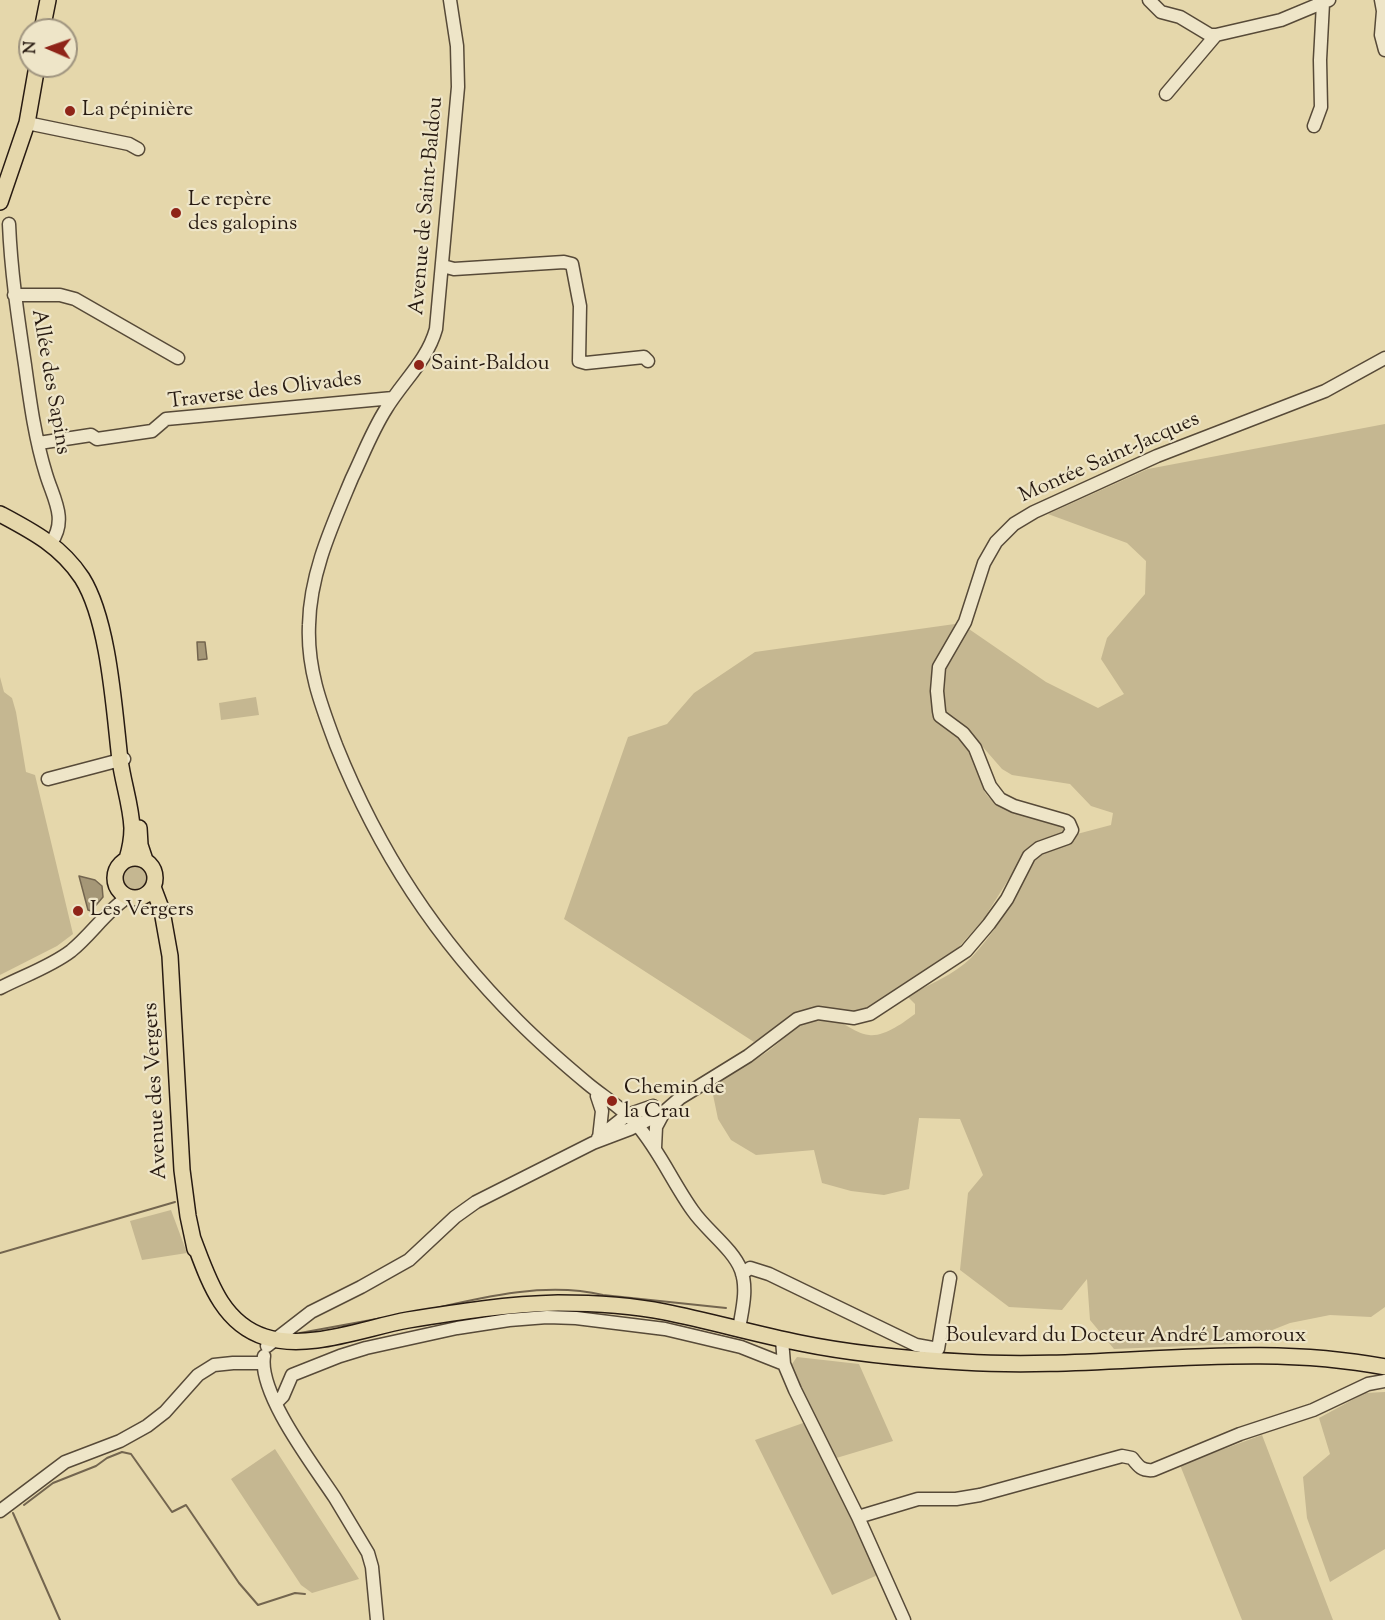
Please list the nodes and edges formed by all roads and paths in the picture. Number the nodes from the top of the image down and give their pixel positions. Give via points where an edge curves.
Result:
1 (48, 0) edge
2 (450, 0) edge
3 (1149, 0) edge
4 (1381, 0) edge
5 (1326, 2) edge
6 (44, 18) edge
7 (1216, 35) junction
8 (1385, 50) edge
9 (35, 78) edge
10 (1166, 94) dead end
11 (27, 123) junction
12 (1314, 126) dead end
13 (138, 149) dead end
14 (0, 202) edge
15 (9, 224) dead end
16 (443, 266) junction
17 (14, 295) junction
18 (178, 358) dead end
19 (1385, 358) edge
20 (648, 362) dead end
21 (393, 398) junction
22 (39, 442) junction
23 (0, 514) edge
24 (51, 543) junction
25 (122, 760) junction
26 (48, 779) dead end
27 (127, 859) junction
28 (145, 860) junction
29 (153, 887) junction
30 (128, 895) junction
31 (167, 940) junction
32 (0, 988) edge
33 (589, 1085) junction
34 (597, 1096) junction
35 (612, 1101) junction
36 (658, 1109) junction
37 (624, 1117) junction
38 (634, 1127) junction
39 (596, 1140) junction
40 (655, 1148) junction
41 (664, 1165) junction
42 (193, 1239) junction
43 (742, 1274) junction
44 (950, 1278) dead end
45 (434, 1317) junction
46 (739, 1329) junction
47 (782, 1340) junction
48 (271, 1343) junction
49 (263, 1363) junction
50 (784, 1364) junction
51 (1385, 1367) edge
52 (1385, 1381) edge
53 (276, 1403) junction
54 (0, 1511) edge
55 (858, 1516) junction
56 (376, 1620) edge
57 (904, 1620) edge

1 - 6 main road
2 - 16 street, Avenue de Saint-Baldou via 458,87
3 - 7 street via 1161,12
4 - 8 street
5 - 7 street via 1281,20
5 - 12 street via 1320,60 1321,107
7 - 10 street
9 - 11 main road
11 - 13 street
11 - 14 main road
15 - 17 street, Allée des Sapins
16 - 20 street via 454,269 572,264 580,306 579,361 644,357
16 - 21 street, Avenue de Saint-Baldou via 432,341
17 - 18 street via 60,295 75,299
17 - 22 street, Allée des Sapins
19 - 36 street, Montée Saint-Jacques via 1325,391 1097,483 1034,512 1004,533 984,563 965,622 939,667 940,716 975,748 990,786 1000,799 1066,821 1071,826 1070,834 1034,851 995,916 958,958 870,1014 854,1018 818,1013 797,1019 748,1056
21 - 22 street, Traverse des Olivades via 166,419 152,431 97,440 91,435
21 - 33 street, Avenue de Saint-Baldou via 376,426 331,528 314,581 308,641 316,690 363,805 422,910 489,991
22 - 24 street, Allée des Sapins via 59,512 58,530
23 - 24 main road
24 - 25 main road via 73,565 91,597 104,644
25 - 26 street
25 - 27 main road via 131,818
25 - 28 main road via 135,801
27 - 28 main road
27 - 30 main road via 115,875
28 - 29 main road via 155,875
29 - 30 main road via 147,894
29 - 31 main road, Avenue des Vergers
30 - 31 main road, Avenue des Vergers via 154,910
30 - 32 street via 68,953
31 - 42 main road, Avenue des Vergers via 183,1180
33 - 34 street, Avenue de Saint-Baldou
33 - 35 street, Avenue de Saint-Baldou
34 - 37 street, Avenue de Saint-Baldou
34 - 39 street via 602,1111
35 - 36 street
35 - 37 street, Avenue de Saint-Baldou
36 - 37 street
36 - 38 street
36 - 40 street
37 - 38 street, Avenue de Saint-Baldou
37 - 39 street
38 - 39 street
38 - 40 street, Avenue de Saint-Baldou
38 - 41 street, Avenue de Saint-Baldou
39 - 48 street via 476,1202 409,1260 311,1312
40 - 41 street, Avenue de Saint-Baldou
41 - 43 street, Avenue de Saint-Baldou via 693,1212 730,1253
42 - 48 main road, Boulevard du Docteur André Lamoroux via 224,1307 237,1322
42 - 48 main road, Boulevard du Docteur André Lamoroux via 217,1310 234,1330 255,1343
43 - 44 street via 750,1268 769,1274 916,1345 938,1349
43 - 46 street via 744,1298
45 - 46 main road, Boulevard du Docteur André Lamoroux via 507,1306 591,1304 662,1312
45 - 48 main road, Boulevard du Docteur André Lamoroux via 304,1341
45 - 48 main road, Boulevard du Docteur André Lamoroux via 325,1345 291,1350
46 - 47 main road, Boulevard du Docteur André Lamoroux
47 - 50 street
47 - 51 main road, Boulevard du Docteur André Lamoroux via 848,1351 964,1362 1262,1355 1309,1356
48 - 49 street
49 - 53 street
49 - 54 street via 214,1365 198,1375 147,1426 65,1462
50 - 53 street via 741,1347 665,1329 576,1318 518,1319 457,1328 340,1356 292,1375
50 - 55 street
52 - 55 street via 1368,1384 1313,1410 1240,1434 1153,1470 1144,1470 1132,1458 1122,1456 980,1495 918,1499
53 - 56 street via 368,1553
55 - 57 street

